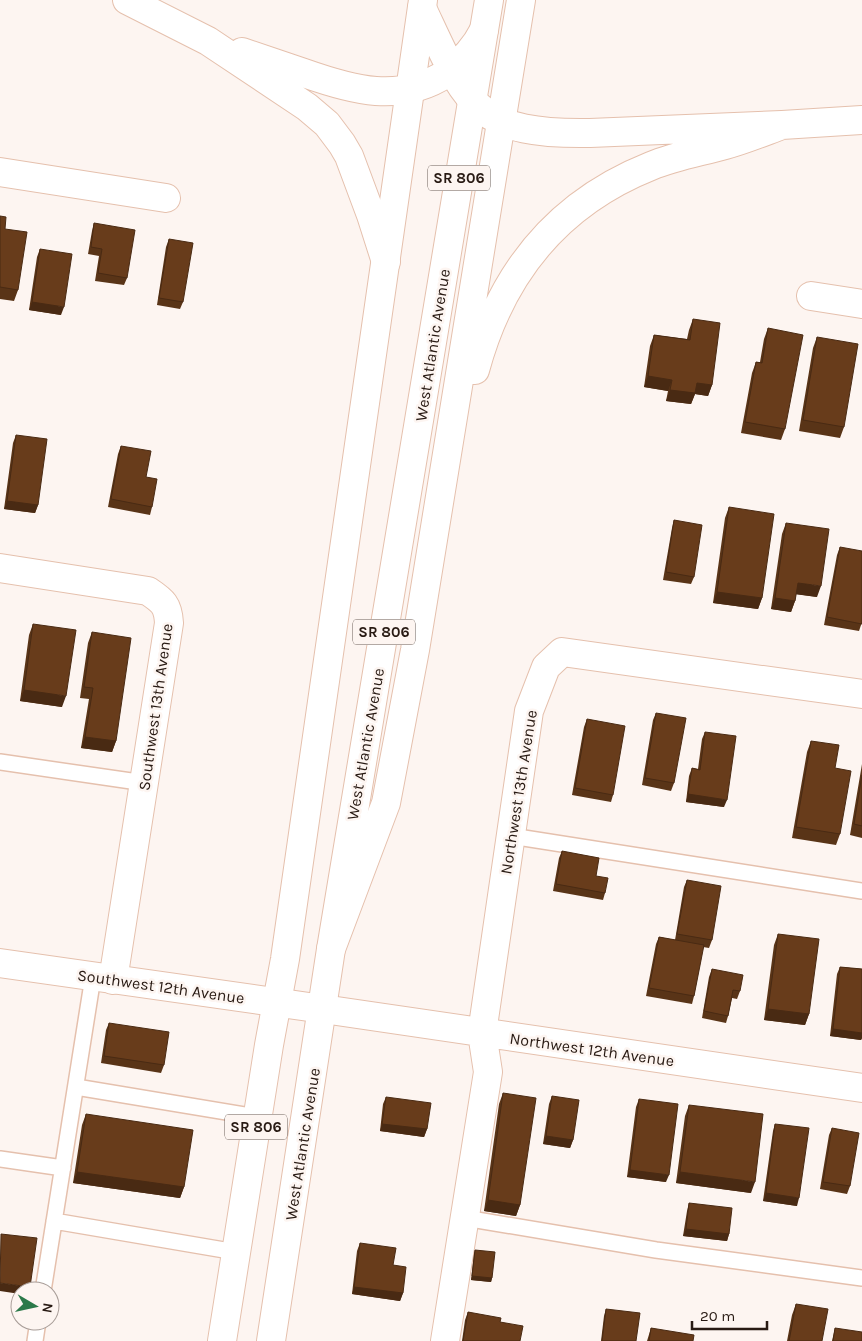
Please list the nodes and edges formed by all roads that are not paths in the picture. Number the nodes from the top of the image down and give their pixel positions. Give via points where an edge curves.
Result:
1 (127, 0) edge
2 (489, 0) edge
3 (521, 0) edge
4 (422, 4) edge
5 (484, 30) junction
6 (208, 41) junction
7 (451, 70) junction
8 (411, 89) junction
9 (472, 102) junction
10 (862, 120) edge
11 (501, 122) junction
12 (782, 125) junction
13 (0, 172) edge
14 (166, 198) dead end
15 (386, 262) junction
16 (811, 296) dead end
17 (862, 304) edge
18 (438, 509) junction
19 (0, 568) edge
20 (862, 694) edge
21 (0, 762) edge
22 (144, 783) junction
23 (511, 836) junction
24 (862, 891) edge
25 (331, 949) junction
26 (0, 963) edge
27 (103, 979) junction
28 (277, 1002) junction
29 (323, 1008) junction
30 (482, 1033) junction
31 (76, 1087) junction
32 (862, 1088) edge
33 (257, 1117) junction
34 (0, 1159) edge
35 (63, 1168) junction
36 (464, 1218) junction
37 (54, 1221) junction
38 (236, 1252) junction
39 (862, 1278) edge
40 (45, 1281) edge
41 (222, 1341) edge
42 (271, 1341) edge
43 (445, 1341) edge

1 - 6 main road
2 - 5 main road, West Atlantic Avenue / SR 806
3 - 11 main road
4 - 7 main road
4 - 8 main road, SR 806
5 - 7 main road via 472,50
5 - 9 main road, West Atlantic Avenue / SR 806
6 - 8 main road via 352,89 385,92
6 - 15 main road via 307,107 336,134 356,173
7 - 8 main road
7 - 9 main road
8 - 15 main road, SR 806
9 - 11 main road
9 - 25 main road, West Atlantic Avenue / SR 806
10 - 12 main road
11 - 12 main road via 531,130 575,133
11 - 18 main road
12 - 18 main road via 724,146 671,159 618,180 574,209 548,234 516,274 493,315
13 - 14 main road
15 - 28 main road, SR 806
16 - 17 main road
18 - 25 main road via 386,803
19 - 22 main road, Southwest 13th Avenue via 148,591 168,610 170,623
20 - 23 main road, Northwest 13th Avenue via 562,652 546,667 529,711
21 - 22 lane
22 - 27 main road, Southwest 13th Avenue
23 - 24 lane
23 - 30 main road, Northwest 13th Avenue
25 - 29 main road, West Atlantic Avenue / SR 806
26 - 27 main road, Southwest 12th Avenue
27 - 28 main road, Southwest 12th Avenue
27 - 31 lane
28 - 29 main road, Southwest 12th Avenue
28 - 33 main road, SR 806
29 - 30 main road, Northwest 12th Avenue
29 - 42 main road, West Atlantic Avenue / SR 806
30 - 32 main road, Northwest 12th Avenue
30 - 36 main road, Northwest 13th Avenue via 488,1072
31 - 33 lane
31 - 35 lane
33 - 38 main road, SR 806
34 - 35 lane
35 - 37 lane
36 - 39 lane via 656,1250
36 - 43 main road, Northwest 13th Avenue
37 - 38 lane
37 - 40 lane
38 - 41 main road, SR 806

